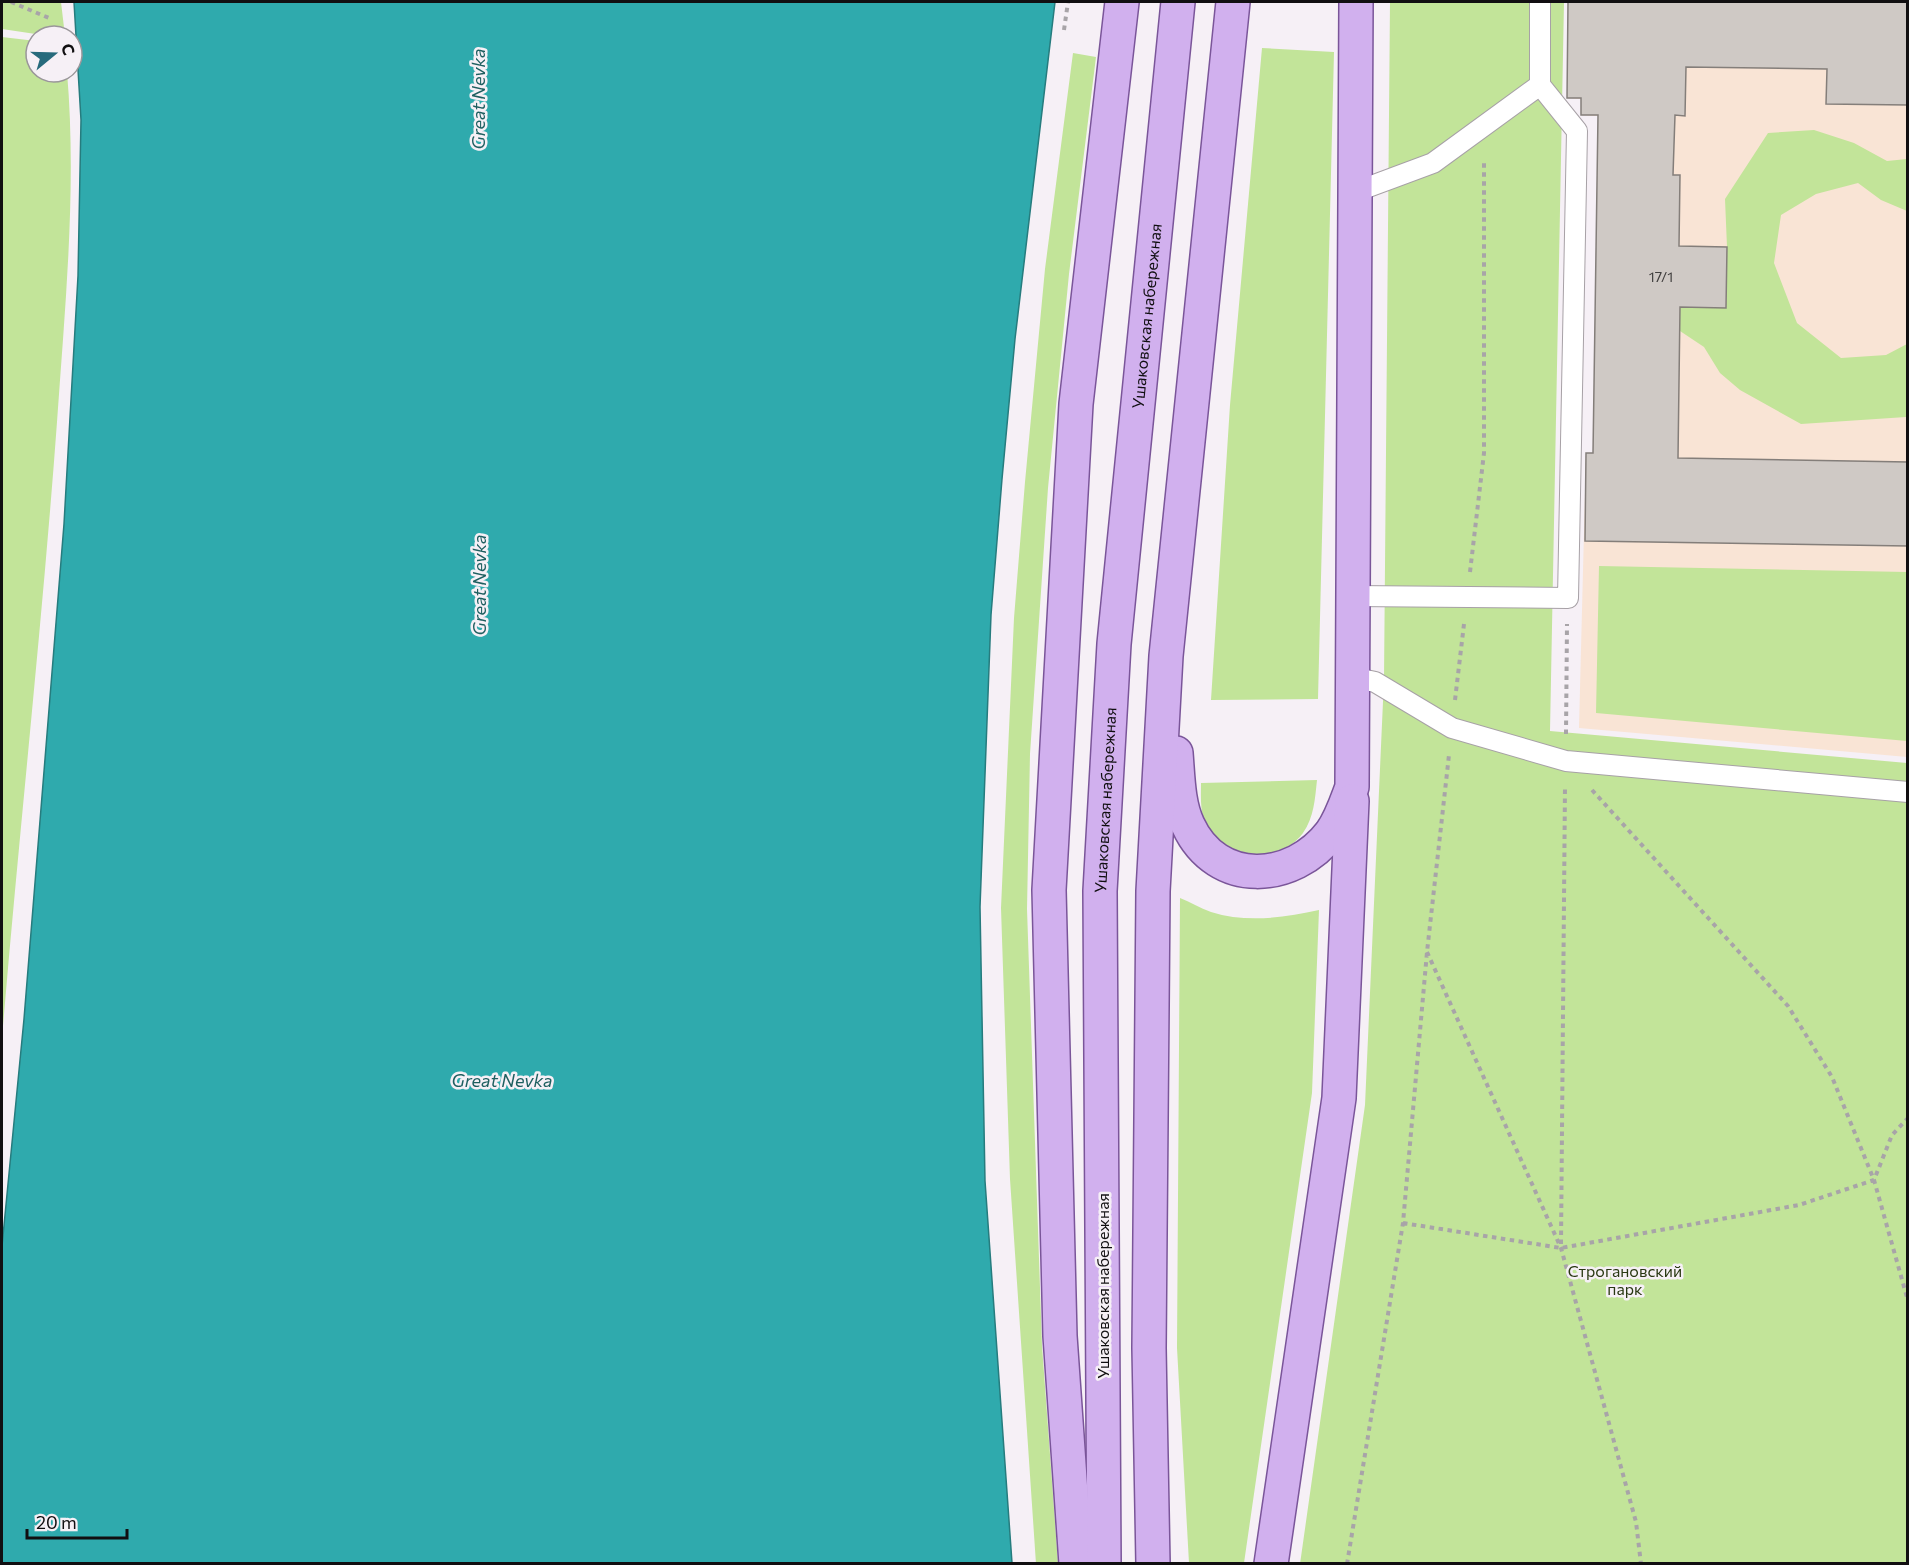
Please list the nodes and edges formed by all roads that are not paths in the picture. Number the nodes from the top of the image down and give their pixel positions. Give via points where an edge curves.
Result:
1 (1122, 2) edge
2 (1178, 2) edge
3 (1233, 2) edge
4 (1356, 2) edge
5 (1540, 2) edge
6 (1540, 85) junction
7 (1355, 192) junction
8 (1353, 596) junction
9 (1166, 656) junction
10 (1352, 677) junction
11 (1352, 787) junction
12 (1908, 792) edge
13 (1076, 1563) edge
14 (1104, 1563) edge
15 (1153, 1563) edge
16 (1271, 1563) edge

1 - 13 main road via 1076,404 1049,890 1060,1336
2 - 14 main road, Ушаковская набережная via 1114,645 1101,891
3 - 9 main road
4 - 7 main road
5 - 6 lane
6 - 7 lane via 1433,162
6 - 8 lane via 1577,131 1568,598
7 - 8 main road
8 - 10 main road
9 - 11 main road via 1181,798 1188,825 1202,846 1220,861 1243,871 1270,872 1292,864 1330,834
9 - 15 main road via 1153,891 1149,1336
10 - 11 main road
10 - 12 lane via 1375,682 1452,728 1566,761
11 - 16 main road via 1339,1098

